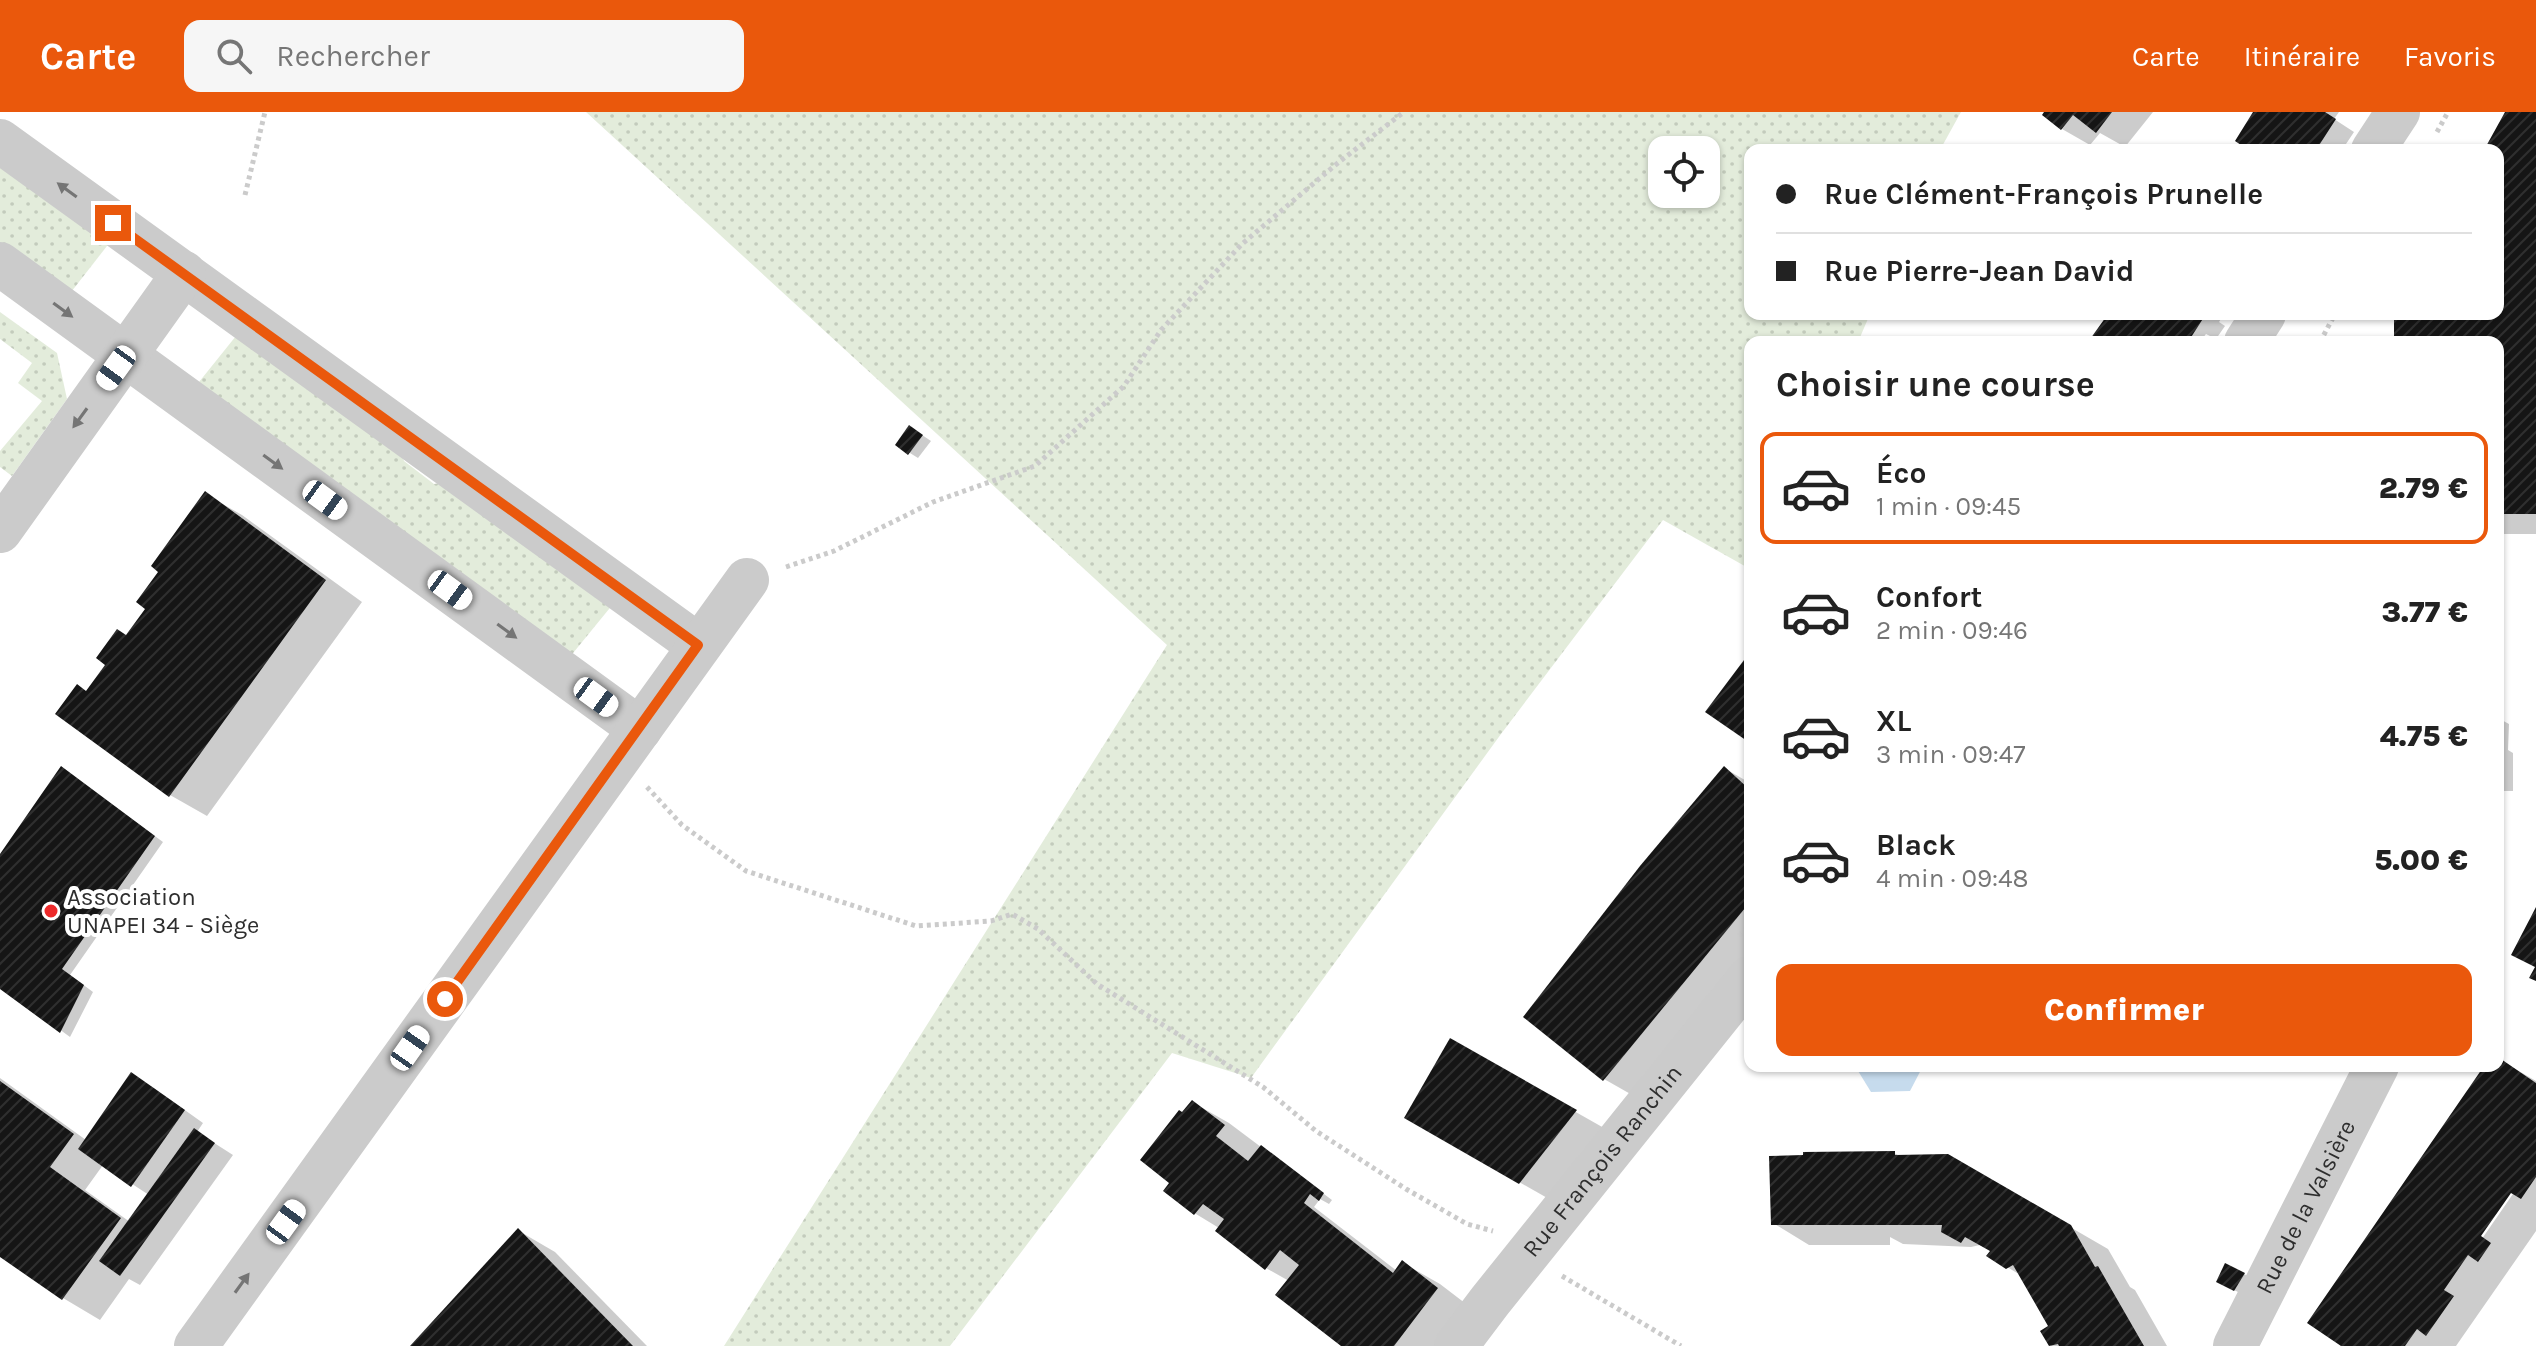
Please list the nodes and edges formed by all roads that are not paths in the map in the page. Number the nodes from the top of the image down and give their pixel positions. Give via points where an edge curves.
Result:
1 (2398, 112) edge
2 (0, 141) edge
3 (2377, 144) edge
4 (0, 264) edge
5 (184, 273) junction
6 (126, 355) junction
7 (7, 506) edge
8 (747, 580) road end
9 (698, 645) junction
10 (630, 742) junction
11 (1744, 984) edge
12 (2374, 1072) edge
13 (196, 1346) edge
14 (1456, 1346) edge
15 (2235, 1346) edge

1 - 3 street
5 -> 2 street
4 -> 6 street
5 - 6 street
5 - 9 street
6 -> 7 street
6 -> 10 street
8 - 9 street
9 - 10 street
13 -> 10 street
11 - 14 street, Rue François Ranchin
12 - 15 street, Rue de la Valsière

